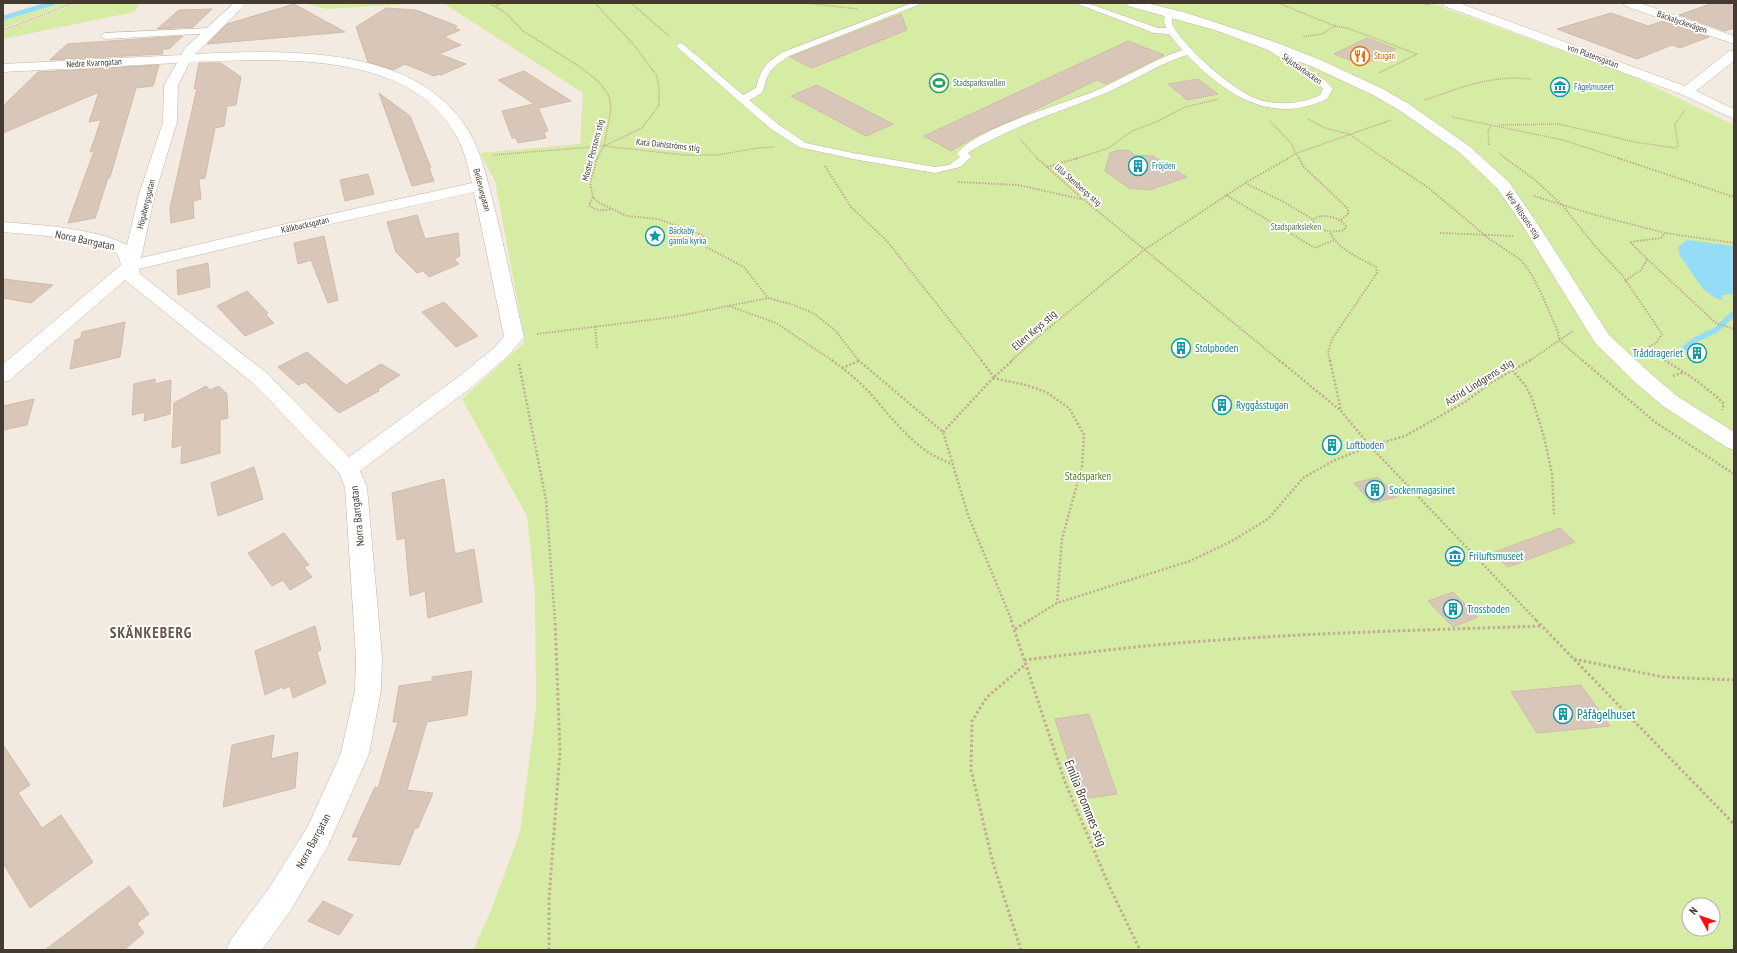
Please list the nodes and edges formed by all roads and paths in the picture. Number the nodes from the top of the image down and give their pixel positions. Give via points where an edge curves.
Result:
1 (74, 3) edge
2 (241, 3) edge
3 (489, 3) edge
4 (503, 3) edge
5 (595, 3) edge
6 (631, 3) edge
7 (806, 3) edge
8 (919, 3) edge
9 (1079, 3) edge
10 (1132, 3) edge
11 (1278, 3) edge
12 (1449, 3) edge
13 (1454, 3) edge
14 (1629, 3) edge
15 (494, 6) junction
16 (860, 9) dead end
17 (1169, 12) junction
18 (1334, 26) junction
19 (3, 30) edge
20 (211, 31) junction
21 (1172, 31) junction
22 (105, 36) dead end
23 (1734, 40) edge
24 (1267, 44) junction
25 (680, 46) joint
26 (1188, 51) junction
27 (1734, 54) edge
28 (185, 58) junction
29 (3, 68) edge
30 (1378, 73) dead end
31 (1531, 79) dead end
32 (1686, 91) junction
33 (1240, 94) junction
34 (743, 99) junction
35 (1705, 100) junction
36 (1255, 101) junction
37 (1289, 104) junction
38 (1416, 107) junction
39 (1734, 115) edge
40 (1452, 117) dead end
41 (1491, 124) junction
42 (1008, 126) junction
43 (1349, 134) junction
44 (803, 145) junction
45 (604, 146) junction
46 (814, 148) junction
47 (1493, 148) dead end
48 (1498, 152) dead end
49 (1297, 153) junction
50 (473, 157) junction
51 (1046, 167) junction
52 (955, 181) dead end
53 (1245, 183) junction
54 (1503, 185) junction
55 (481, 186) junction
56 (1226, 195) junction
57 (593, 197) junction
58 (1734, 197) edge
59 (1083, 199) junction
60 (1563, 206) junction
61 (613, 209) junction
62 (1314, 220) junction
63 (1340, 220) junction
64 (3, 227) edge
65 (1330, 232) junction
66 (1440, 233) dead end
67 (1665, 233) junction
68 (1485, 235) junction
69 (1536, 235) junction
70 (1334, 240) junction
71 (1734, 243) edge
72 (1144, 250) junction
73 (1646, 259) junction
74 (130, 266) junction
75 (1625, 281) junction
76 (768, 298) junction
77 (729, 306) junction
78 (1590, 319) junction
79 (595, 326) junction
80 (1734, 329) edge
81 (514, 337) junction
82 (1559, 340) junction
83 (597, 348) dead end
84 (859, 361) junction
85 (842, 368) junction
86 (1512, 370) junction
87 (3, 375) edge
88 (994, 378) junction
89 (1341, 411) junction
90 (1712, 428) junction
91 (943, 432) junction
92 (1734, 442) edge
93 (1370, 446) junction
94 (952, 464) junction
95 (348, 469) junction
96 (1734, 474) edge
97 (1554, 514) dead end
98 (1057, 603) junction
99 (1541, 626) junction
100 (1014, 629) junction
101 (1574, 659) junction
102 (1024, 660) junction
103 (1026, 664) junction
104 (1734, 680) edge
105 (1734, 824) edge
106 (242, 950) edge
107 (549, 950) edge
108 (1020, 950) edge
109 (1140, 950) edge

1 - 19 path
2 - 20 street, Högabergsgatan
3 - 15 path, Moster Perssons stig
4 - 15 path
5 - 45 path via 634,45 657,76 659,89 659,105 642,128
6 - 25 path
7 - 16 path
8 - 34 lane via 786,54 770,64 764,73 760,89
9 - 21 lane via 1157,31
10 - 17 street, Skjutsarbacken
11 - 18 path via 1315,16
12 - 13 street
12 - 32 street, von Platensgatan
14 - 23 street, Bäckalyckevägen
15 - 45 path, Moster Perssons stig via 506,13 523,31 575,63 600,83 609,96 611,109
17 - 21 lane, Skjutsarbacken via 1167,21
17 - 24 street, Skjutsarbacken
18 - 24 path via 1322,34
18 - 30 path via 1347,28 1417,54
20 - 22 lane
20 - 28 street, Högabergsgatan
21 - 26 lane, Skjutsarbacken
24 - 37 lane, Skjutsarbacken via 1328,89 1324,98 1318,101
24 - 38 street, Vera Nilssons stig
25 - 34 lane
26 - 33 lane, Skjutsarbacken
26 - 42 lane via 1106,89
27 - 32 street
28 - 29 street, Nedre Kvarngatan
28 - 50 street, Bellevuegatan via 310,58 363,66 388,74 409,83 444,109 462,132
28 - 74 street, Högabergsgatan via 171,86 170,122 147,194
31 - 38 path, Ellen Keys stig via 1491,78 1468,84
32 - 35 street, von Platensgatan
33 - 36 lane, Skjutsarbacken
33 - 51 path via 1185,107 1132,131 1109,148
34 - 44 lane via 775,127
35 - 39 street, von Platensgatan
35 - 41 path via 1685,110 1675,119 1678,146 1675,148 1635,142 1559,124
36 - 37 lane, Skjutsarbacken
36 - 49 path via 1253,105 1291,143
37 - 43 path via 1301,115 1325,128
38 - 43 path, Ellen Keys stig
38 - 54 street, Vera Nilssons stig
40 - 41 path
41 - 47 path via 1488,144
41 - 58 path via 1563,140
42 - 46 lane via 965,150 962,154 966,157 962,162 945,169 920,168
42 - 51 path, Ulla Stenbergs stig
43 - 49 path, Ellen Keys stig
43 - 68 path via 1430,189
44 - 45 path, Kata Dahlströms stig via 697,156
44 - 46 lane
45 - 50 path
45 - 57 path, Moster Perssons stig via 590,183
46 - 88 path via 851,207 887,241
48 - 60 path via 1534,179
49 - 53 path, Ellen Keys stig
49 - 63 path via 1313,177 1348,209 1348,214
50 - 55 street, Bellevuegatan
51 - 59 path, Ulla Stenbergs stig
52 - 59 path via 1018,185
53 - 56 path, Ellen Keys stig
53 - 62 path
54 - 60 path
54 - 69 street, Vera Nilssons stig
55 - 74 street, Kälkbacksgatan
55 - 81 street, Bellevuegatan
56 - 70 path via 1315,248
56 - 72 path, Ellen Keys stig
57 - 61 path, Moster Perssons stig
57 - 61 path via 589,204 592,208 604,211
59 - 72 path, Ulla Stenbergs stig
60 - 67 path
60 - 75 path
61 - 76 path, Moster Perssons stig via 627,216 658,219 700,234 706,248 744,267
62 - 63 path via 1321,216 1329,216
62 - 65 path via 1315,226
63 - 65 path via 1346,226 1344,230
64 - 74 street, Norra Barrgatan via 115,244 123,249
65 - 70 path
66 - 68 path
67 - 71 path
67 - 73 path via 1661,238 1630,242
68 - 69 path
68 - 82 path via 1520,260 1532,275 1553,320
69 - 78 street, Vera Nilssons stig
70 - 89 path via 1376,267 1377,273 1332,339 1328,353
72 - 88 path, Ellen Keys stig via 1038,336
72 - 89 path, Ulla Stenbergs stig
73 - 75 path via 1642,269
73 - 80 path via 1716,323
74 - 87 street
74 - 95 street, Norra Barrgatan via 131,276 261,379
75 - 90 path via 1662,334 1656,343 1645,349 1693,376 1724,404 1724,428
76 - 77 path
76 - 84 path via 813,313 835,330
77 - 79 path
77 - 85 path via 776,323
78 - 82 path, Astrid Lindgrens stig
78 - 90 street, Vera Nilssons stig via 1602,339 1644,379 1670,401
79 - 81 path
79 - 83 path
81 - 95 street via 501,352 465,382
81 - 107 path via 546,500 554,597 560,751 549,900
82 - 86 path, Astrid Lindgrens stig
82 - 96 path via 1655,422
84 - 85 path
84 - 91 path
85 - 94 path via 869,392 911,439 926,451
86 - 93 path, Astrid Lindgrens stig via 1465,402 1405,436
86 - 97 path via 1532,398 1544,437 1552,474
88 - 91 path, Ellen Keys stig
88 - 98 path via 1046,392 1069,408 1084,435 1082,466 1062,539
89 - 93 path, Ulla Stenbergs stig
90 - 92 street, Vera Nilssons stig
91 - 94 path, Emilia Brommes stig
93 - 98 path, Astrid Lindgrens stig via 1332,461 1303,478 1268,519 1232,541 1190,561
93 - 99 path, Ulla Stenbergs stig
94 - 100 path, Emilia Brommes stig via 968,515
95 - 106 street, Norra Barrgatan via 356,487 369,657 368,690 355,754 318,836 280,899
98 - 100 path, Astrid Lindgrens stig
99 - 101 path, Ulla Stenbergs stig
99 - 102 path via 1246,638 1114,649
100 - 102 path, Emilia Brommes stig
101 - 104 path via 1663,676
101 - 105 path, Ulla Stenbergs stig
102 - 103 path, Emilia Brommes stig
103 - 108 path via 987,697 972,721 971,770 993,863
103 - 109 path, Emilia Brommes stig via 1065,782 1110,888

